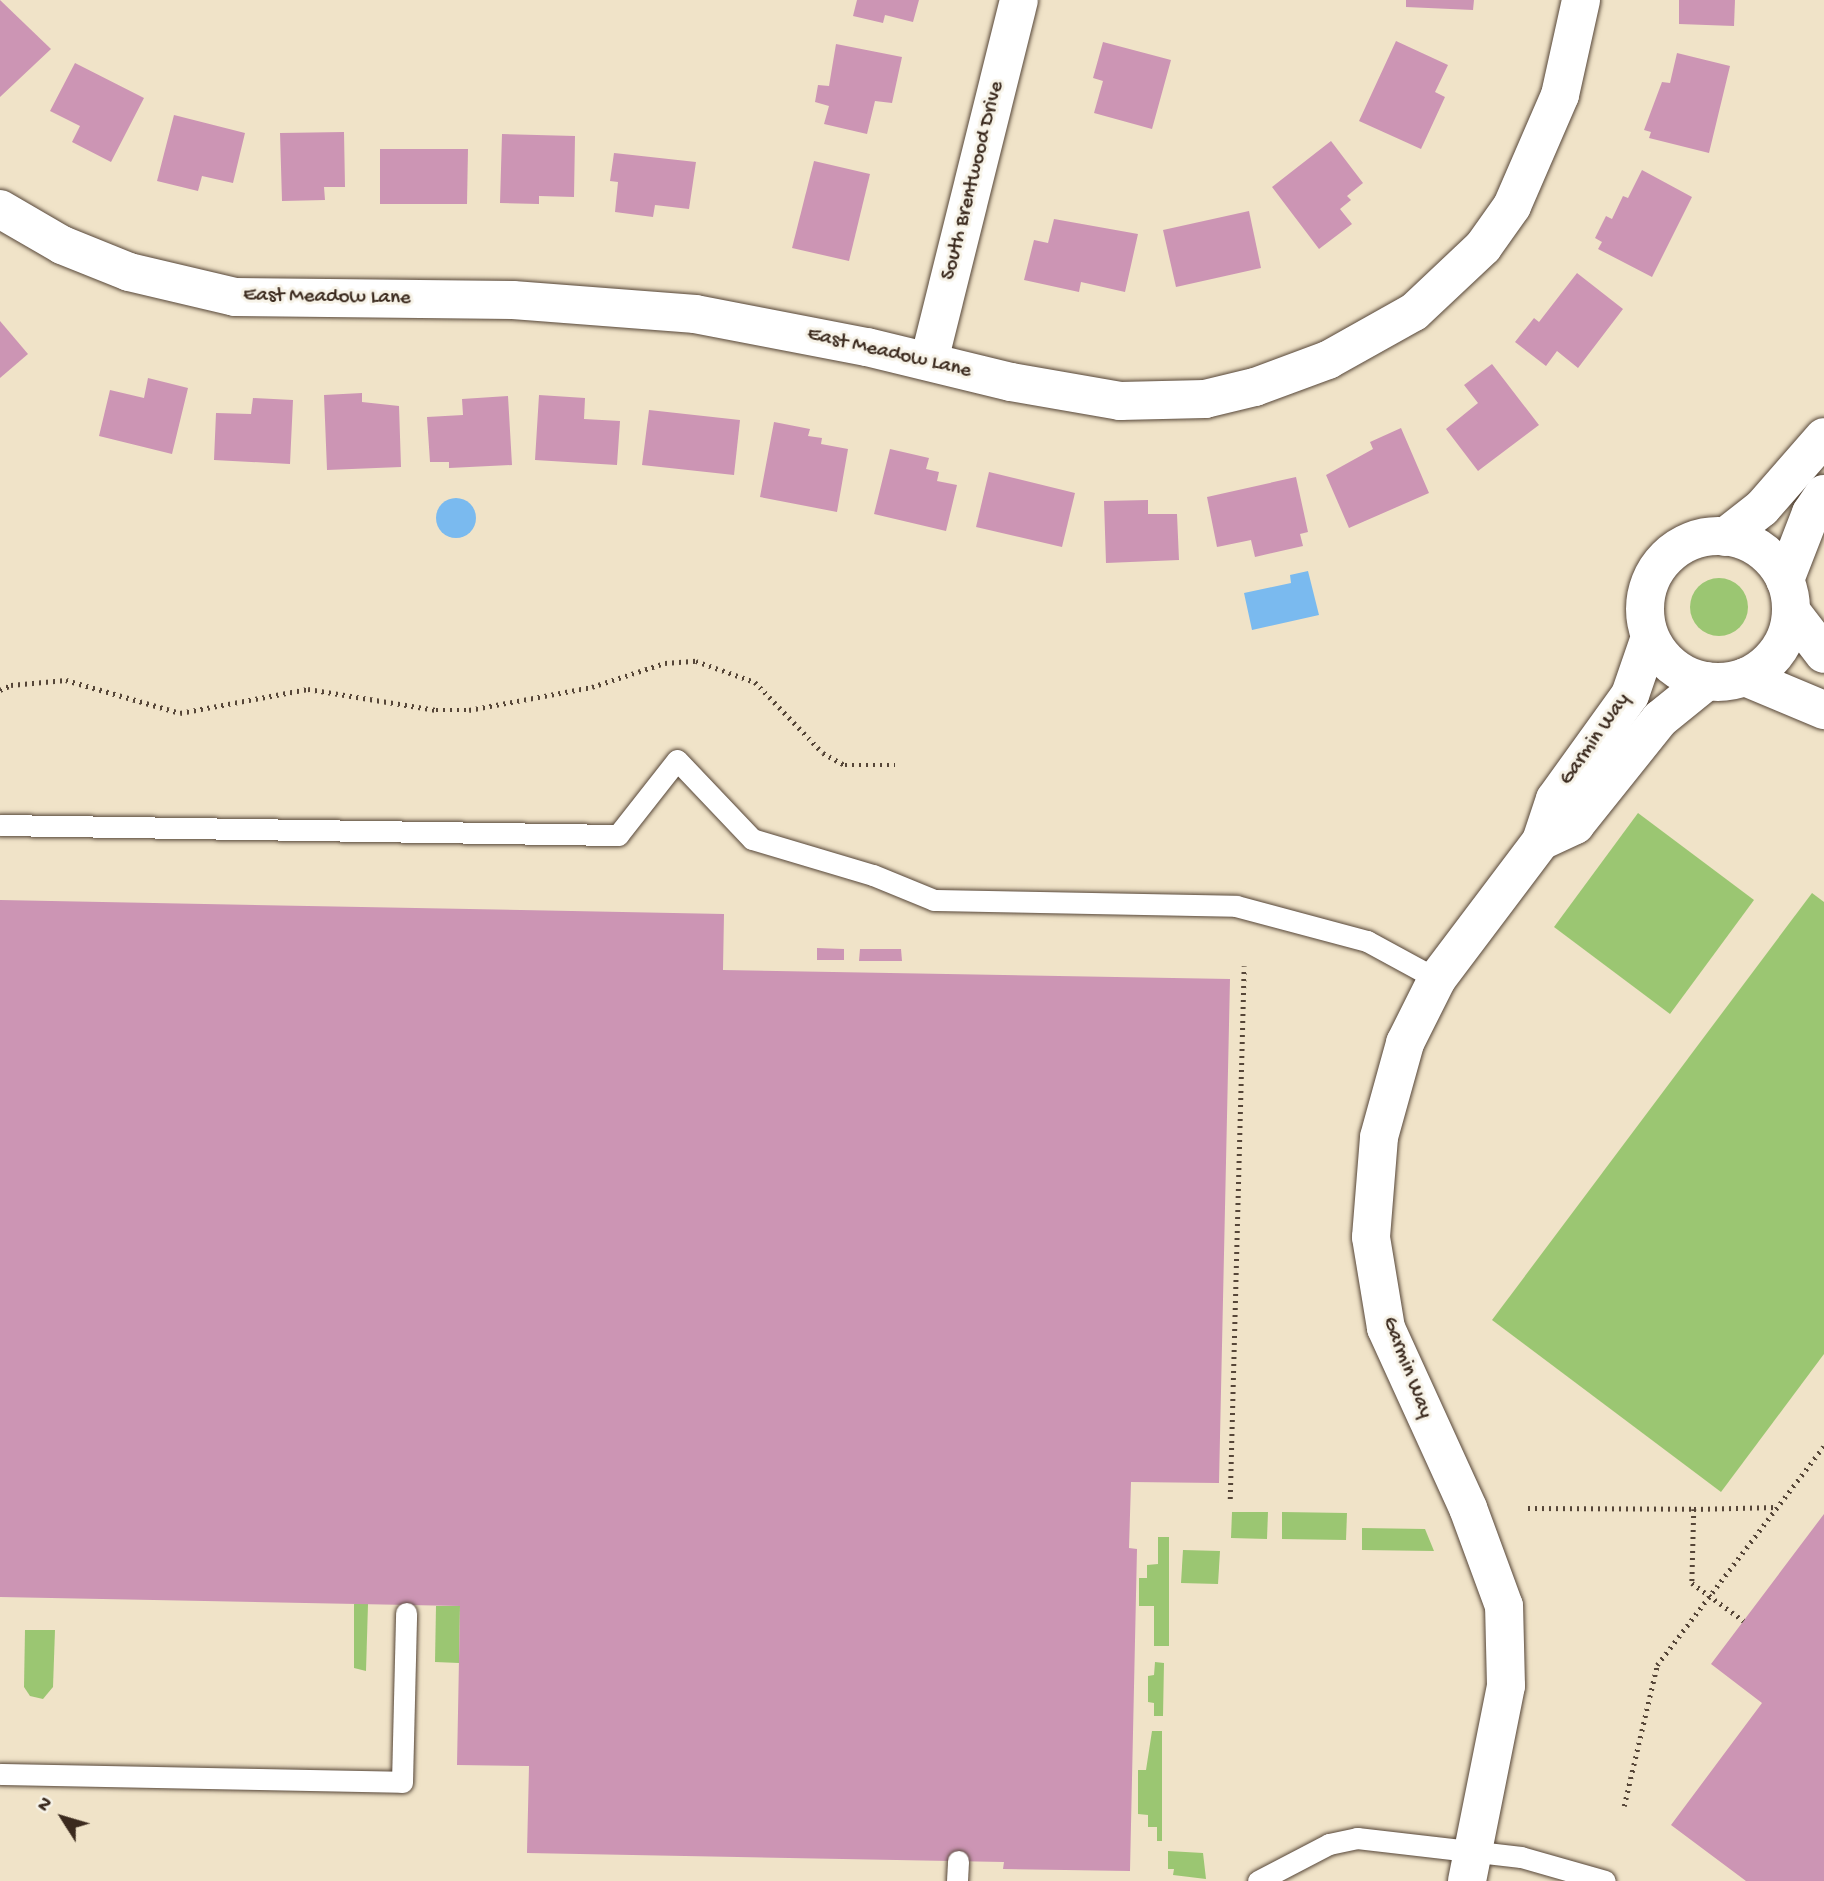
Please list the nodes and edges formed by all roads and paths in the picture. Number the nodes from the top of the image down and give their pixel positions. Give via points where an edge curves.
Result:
1 (1019, 0) edge
2 (1581, 0) edge
3 (0, 209) edge
4 (929, 361) junction
5 (1824, 437) edge
6 (1824, 494) edge
7 (1725, 537) junction
8 (1788, 595) junction
9 (1650, 637) junction
10 (1824, 654) edge
11 (1745, 677) junction
12 (1707, 681) junction
13 (0, 690) edge
14 (1824, 710) edge
15 (895, 765) dead end
16 (0, 825) edge
17 (1541, 841) junction
18 (1244, 966) dead end
19 (1437, 979) junction
20 (1824, 1446) edge
21 (1230, 1499) dead end
22 (1777, 1507) junction
23 (1528, 1508) dead end
24 (1694, 1509) junction
25 (1709, 1597) junction
26 (406, 1613) dead end
27 (1744, 1621) dead end
28 (0, 1774) edge
29 (1624, 1806) dead end
30 (1469, 1867) edge
31 (1258, 1881) edge
32 (1605, 1881) edge

1 - 4 street, South Brentwood Drive
2 - 4 street, East Meadow Lane via 1560,95 1511,206 1483,247 1414,312 1328,360 1255,387 1205,399 1120,401 1011,383
3 - 4 street, East Meadow Lane via 62,245 129,272 223,295 308,301 513,300 622,306 695,314
5 - 7 street, Garmin Way via 1762,508
6 - 8 street via 1811,513
7 - 8 street via 1755,546
7 - 9 street, Garmin Way via 1681,546 1659,566 1647,593
8 - 10 street
8 - 11 street via 1775,654
9 - 12 street via 1672,667
9 - 17 street, Garmin Way via 1630,695 1555,799
11 - 12 street
11 - 14 street
12 - 17 street, Garmin Way via 1660,719 1575,825
13 - 15 path via 20,683 66,680 180,713 308,689 436,710 469,710 592,687 665,663 696,661 755,682 823,753 845,765
16 - 19 lane via 618,835 677,760 752,839 934,900 1236,906 1367,941
17 - 19 street, Garmin Way
18 - 21 path
19 - 30 street, Garmin Way via 1405,1043 1379,1137 1371,1237 1386,1328 1468,1508 1503,1606 1506,1686
20 - 22 path
22 - 24 path
22 - 25 path
23 - 24 path
24 - 25 path via 1692,1583
25 - 27 path
25 - 29 path via 1657,1665
26 - 28 lane via 402,1782
30 - 31 lane via 1357,1838 1329,1844
30 - 32 lane via 1521,1857

